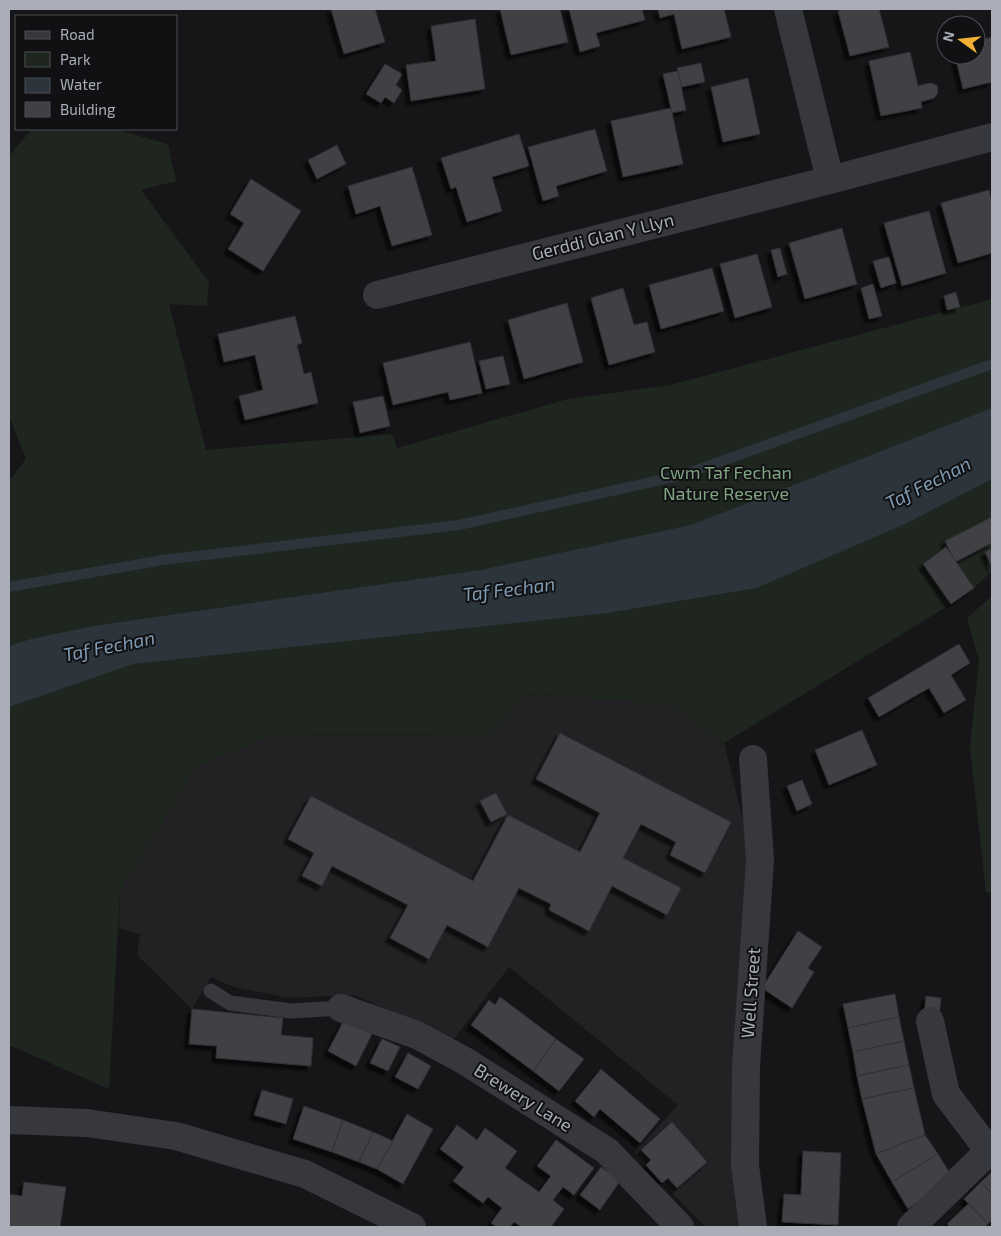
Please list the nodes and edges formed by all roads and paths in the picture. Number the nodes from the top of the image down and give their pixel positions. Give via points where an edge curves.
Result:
1 (788, 9) edge
2 (992, 137) edge
3 (830, 180) junction
4 (377, 294) dead end
5 (753, 759) dead end
6 (211, 991) dead end
7 (341, 1008) joint
8 (930, 1021) dead end
9 (9, 1120) edge
10 (991, 1150) edge
11 (412, 1227) edge
12 (680, 1227) edge
13 (753, 1227) edge
14 (912, 1227) edge

1 - 3 street
2 - 3 street, Gerddi Glan Y Llyn
3 - 4 street, Gerddi Glan Y Llyn
5 - 13 street, Well Street via 760,860 746,1067 745,1165
6 - 7 lane via 230,1003 291,1010
7 - 12 street, Brewery Lane via 416,1035 607,1151
8 - 10 street via 946,1094
9 - 11 street via 87,1123 176,1136 305,1174
10 - 14 street

